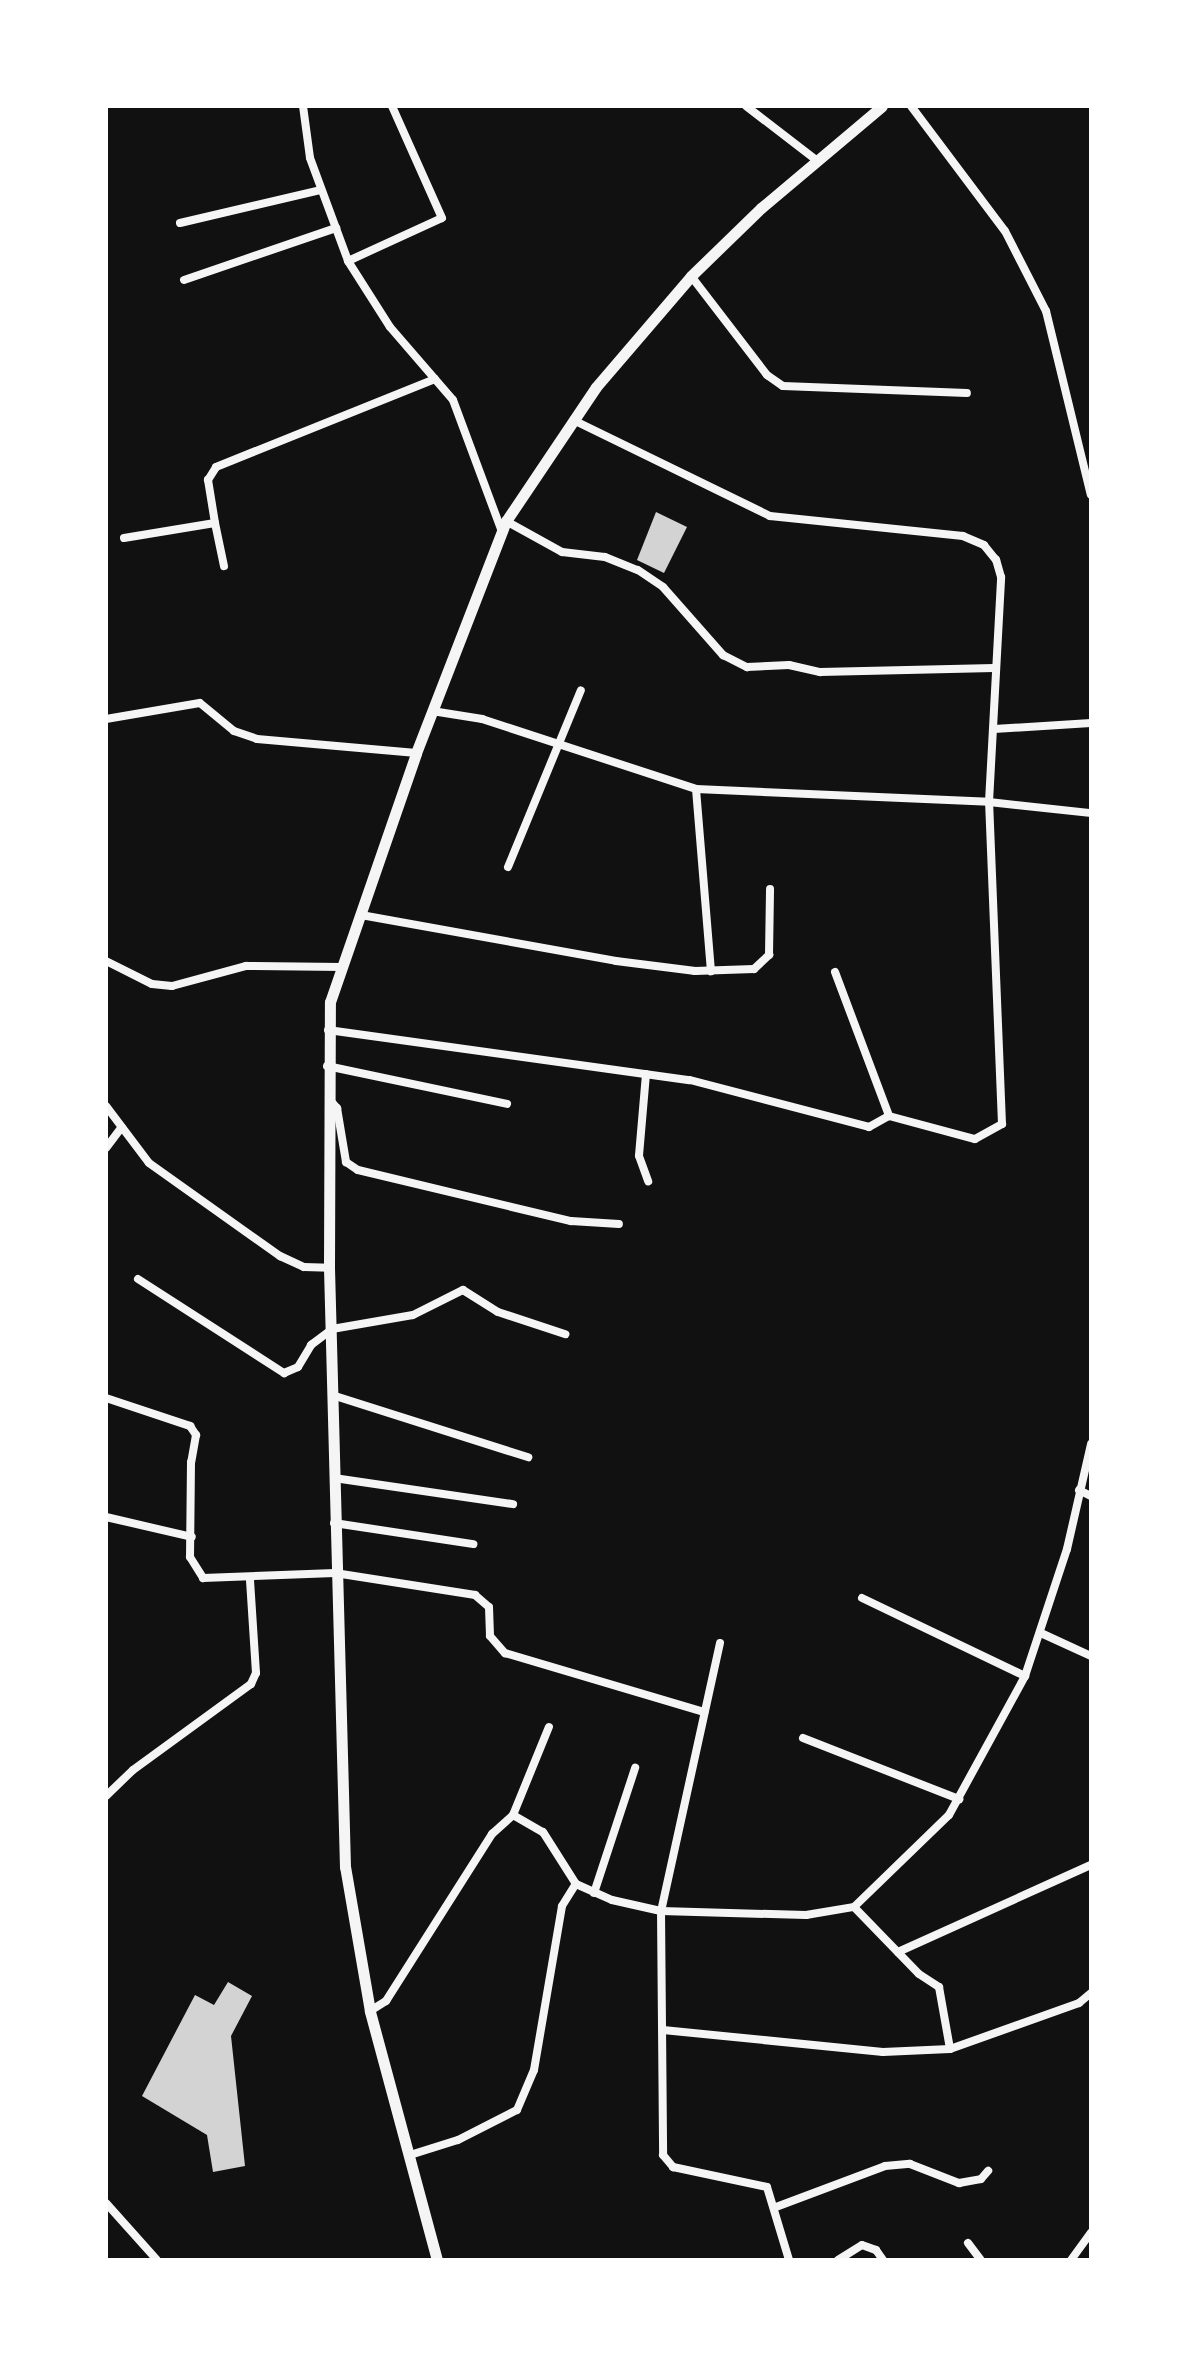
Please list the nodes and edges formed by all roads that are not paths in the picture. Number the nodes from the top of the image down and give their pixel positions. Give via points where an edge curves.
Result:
1 (303, 106) edge
2 (392, 106) edge
3 (746, 106) edge
4 (882, 106) edge
5 (911, 106) edge
6 (816, 160) junction
7 (321, 190) junction
8 (180, 223) dead end
9 (336, 228) junction
10 (348, 261) junction
11 (691, 276) junction
12 (184, 280) dead end
13 (435, 379) junction
14 (967, 393) dead end
15 (573, 420) junction
16 (1091, 495) edge
17 (215, 523) junction
18 (504, 527) junction
19 (124, 538) dead end
20 (224, 566) dead end
21 (994, 668) junction
22 (581, 690) dead end
23 (432, 711) junction
24 (106, 719) edge
25 (1091, 723) edge
26 (994, 729) junction
27 (557, 744) junction
28 (416, 753) junction
29 (696, 789) junction
30 (989, 802) junction
31 (1091, 813) edge
32 (508, 867) dead end
33 (770, 889) dead end
34 (361, 915) junction
35 (106, 961) edge
36 (342, 967) junction
37 (711, 971) junction
38 (835, 972) dead end
39 (327, 1030) junction
40 (327, 1066) junction
41 (646, 1074) junction
42 (327, 1098) junction
43 (507, 1104) dead end
44 (106, 1106) edge
45 (889, 1116) junction
46 (122, 1127) junction
47 (106, 1148) edge
48 (648, 1181) dead end
49 (619, 1224) dead end
50 (329, 1268) junction
51 (138, 1279) dead end
52 (332, 1329) junction
53 (565, 1334) dead end
54 (332, 1395) junction
55 (106, 1398) edge
56 (1091, 1444) edge
57 (528, 1457) dead end
58 (334, 1478) junction
59 (1079, 1490) junction
60 (1091, 1496) edge
61 (513, 1504) dead end
62 (106, 1517) edge
63 (334, 1523) junction
64 (192, 1537) junction
65 (473, 1544) dead end
66 (335, 1573) junction
67 (250, 1580) junction
68 (862, 1598) dead end
69 (1043, 1634) junction
70 (720, 1643) dead end
71 (1091, 1656) edge
72 (1025, 1676) junction
73 (704, 1712) junction
74 (549, 1727) dead end
75 (803, 1738) dead end
76 (635, 1768) dead end
77 (106, 1796) edge
78 (959, 1799) junction
79 (513, 1815) junction
80 (1091, 1865) edge
81 (576, 1884) junction
82 (594, 1893) junction
83 (854, 1907) junction
84 (661, 1911) junction
85 (898, 1952) junction
86 (1091, 1993) edge
87 (370, 2011) junction
88 (663, 2030) junction
89 (950, 2049) junction
90 (410, 2155) junction
91 (988, 2171) dead end
92 (106, 2203) edge
93 (776, 2207) junction
94 (1091, 2232) edge
95 (968, 2243) dead end
96 (157, 2260) edge
97 (437, 2260) edge
98 (789, 2260) edge
99 (838, 2260) edge
100 (883, 2260) edge
101 (981, 2260) edge
102 (1071, 2260) edge

1 - 7 street
2 - 10 street via 442,218
3 - 6 street
4 - 6 main road
5 - 16 street via 1005,231 1046,311
6 - 11 main road
7 - 8 street
7 - 9 street
9 - 10 street
9 - 12 street
10 - 13 street via 390,327
11 - 14 street via 767,375 783,386
11 - 15 main road
13 - 17 street via 216,467 208,480
13 - 18 street via 453,400
15 - 18 main road
15 - 21 street via 770,516 963,536 984,545 1001,577
17 - 19 street
17 - 20 street
18 - 21 street via 562,552 605,557 638,570 663,587 723,655 747,667 789,665 820,672
18 - 23 main road
21 - 26 street
22 - 27 street
23 - 27 street via 482,719
23 - 28 main road
24 - 28 street via 200,703 234,731 257,739
25 - 26 street
26 - 30 street
27 - 29 street
27 - 32 street
28 - 34 main road
29 - 30 street
29 - 37 street
30 - 31 street
30 - 45 street via 1002,1124 975,1139
33 - 37 street via 766,962 754,969
34 - 36 main road
34 - 37 street via 616,961
35 - 36 street via 152,984 172,986 246,966
36 - 39 main road
38 - 45 street
39 - 40 main road
39 - 41 street
40 - 42 main road
40 - 43 street
41 - 45 street via 728,1089 869,1127
41 - 48 street via 639,1156
42 - 49 street via 337,1108 346,1162 358,1170 571,1221
42 - 50 main road
44 - 46 street
46 - 47 street
46 - 50 street via 149,1163 253,1237 304,1267
50 - 52 main road
51 - 52 street via 284,1373 298,1367 311,1345
52 - 53 street via 413,1315 463,1290 498,1312
52 - 54 main road
54 - 57 street
54 - 58 main road
55 - 64 street via 190,1426 196,1435
56 - 59 street
58 - 61 street
58 - 63 main road
59 - 60 street
59 - 69 street
62 - 64 street
63 - 65 street
63 - 66 main road
64 - 67 street via 190,1557 197,1575
66 - 67 street
66 - 73 street via 475,1595 489,1607 490,1636 505,1653
66 - 87 main road via 345,1867
67 - 77 street via 256,1673 251,1684 133,1770
68 - 72 street
69 - 71 street
69 - 72 street
70 - 73 street
72 - 78 street
73 - 84 street
74 - 79 street
75 - 78 street
76 - 82 street
78 - 83 street via 937,1829
79 - 81 street via 543,1832
79 - 87 street via 492,1834 386,2001
80 - 85 street
81 - 82 street
81 - 90 street via 562,1906 534,2070 517,2110 458,2140
82 - 84 street
83 - 84 street via 806,1915
83 - 85 street
84 - 88 street
85 - 89 street via 942,1992
86 - 89 street via 1079,2003
87 - 90 main road
88 - 89 street via 883,2052
88 - 93 street via 666,2164 760,2184
90 - 97 main road
91 - 93 street via 981,2179 959,2183 910,2164 885,2166
92 - 96 street
93 - 98 street
94 - 102 street
95 - 101 street
99 - 100 street via 862,2245 876,2250

